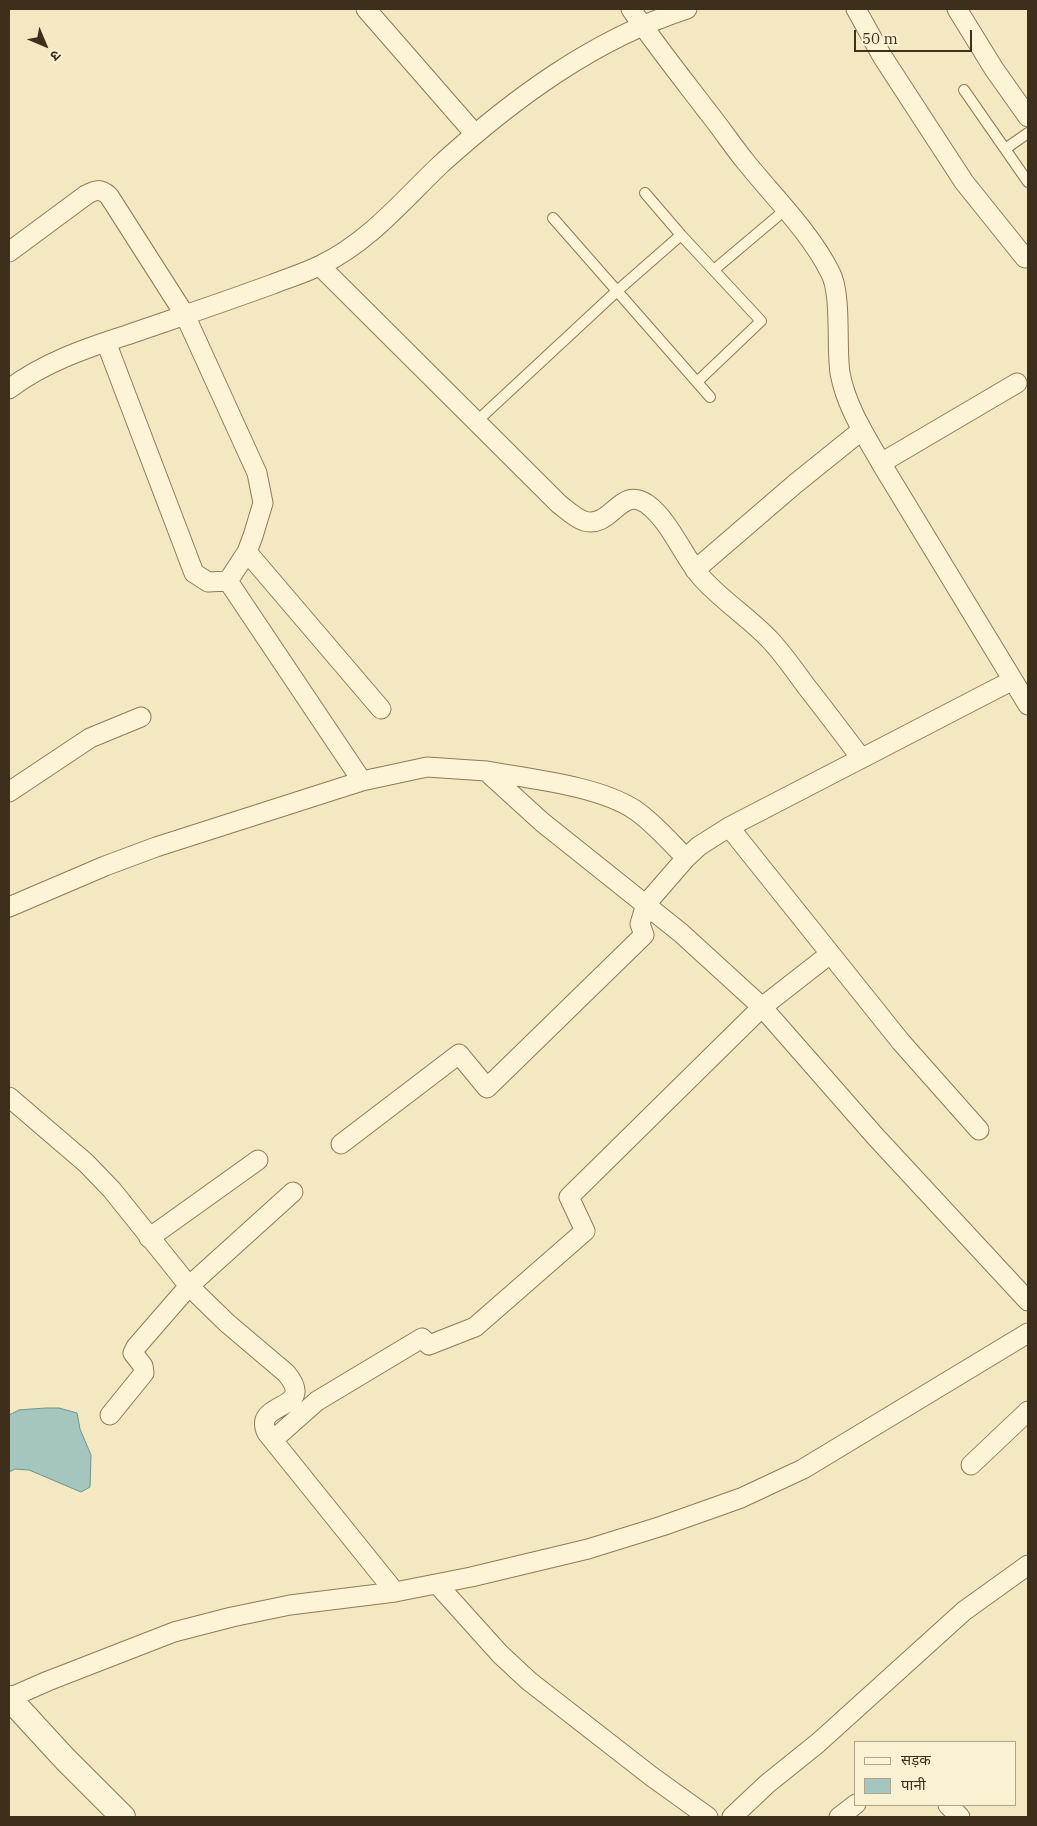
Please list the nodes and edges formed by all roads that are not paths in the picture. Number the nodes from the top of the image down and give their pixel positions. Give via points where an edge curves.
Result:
1 (366, 9) edge
2 (631, 9) edge
3 (687, 9) edge
4 (856, 9) edge
5 (957, 9) edge
6 (642, 25) junction
7 (964, 90) dead end
8 (1028, 117) edge
9 (1028, 133) edge
10 (475, 134) junction
11 (1005, 149) junction
12 (1028, 182) edge
13 (645, 193) dead end
14 (785, 210) junction
15 (553, 218) dead end
16 (681, 235) junction
17 (9, 252) edge
18 (1026, 258) dead end
19 (320, 266) junction
20 (715, 269) junction
21 (617, 290) junction
22 (185, 315) junction
23 (106, 342) junction
24 (697, 382) junction
25 (1017, 383) dead end
26 (9, 389) edge
27 (710, 396) dead end
28 (476, 422) junction
29 (862, 430) junction
30 (881, 463) junction
31 (247, 552) junction
32 (695, 570) junction
33 (228, 581) junction
34 (1013, 680) junction
35 (1028, 705) edge
36 (381, 709) dead end
37 (140, 717) dead end
38 (861, 758) junction
39 (486, 770) junction
40 (362, 781) junction
41 (9, 792) edge
42 (729, 827) junction
43 (686, 858) junction
44 (646, 904) junction
45 (9, 907) edge
46 (830, 954) junction
47 (762, 1007) junction
48 (9, 1097) edge
49 (979, 1130) dead end
50 (341, 1144) dead end
51 (258, 1160) dead end
52 (293, 1192) dead end
53 (149, 1238) junction
54 (189, 1286) junction
55 (1028, 1300) edge
56 (1028, 1333) edge
57 (1028, 1412) edge
58 (110, 1415) dead end
59 (273, 1440) junction
60 (971, 1464) dead end
61 (1028, 1565) edge
62 (437, 1584) junction
63 (395, 1592) junction
64 (9, 1698) edge
65 (9, 1721) edge
66 (854, 1806) edge
67 (949, 1806) edge
68 (105, 1817) edge
69 (123, 1817) edge
70 (708, 1817) edge
71 (732, 1817) edge
72 (839, 1817) edge
73 (960, 1817) edge

1 - 10 street
2 - 6 street
3 - 6 street
4 - 18 street via 882,56 964,182
5 - 8 street
6 - 10 street via 587,53
6 - 14 street
7 - 11 lane
9 - 11 lane
10 - 19 street via 382,223
11 - 12 lane
13 - 16 lane
14 - 20 lane
14 - 29 street via 832,274 836,290 840,375
15 - 21 lane
16 - 20 lane
16 - 21 lane
17 - 22 street via 86,195 96,190 104,191
19 - 22 street
19 - 28 street
20 - 24 lane via 762,321
21 - 24 lane
21 - 28 lane
22 - 23 street
22 - 31 street via 257,473 263,503
23 - 26 street via 46,367
23 - 33 street via 194,572 208,582
24 - 27 lane
25 - 30 street
28 - 32 street via 559,504 583,520 594,522 606,518 625,501 632,499 648,505
29 - 30 street
29 - 32 street
30 - 34 street
31 - 33 street
31 - 36 street
32 - 38 street via 772,641
33 - 40 street
34 - 35 street
34 - 38 street
37 - 41 street via 90,738
38 - 42 street
39 - 40 street via 427,767
39 - 43 street via 579,789 619,801 654,825
39 - 44 street via 542,822
40 - 45 street via 156,847
42 - 43 street
42 - 46 street
43 - 44 street
44 - 47 street
44 - 50 street via 640,924 644,935 487,1088 459,1054
46 - 47 street
46 - 49 street
47 - 55 street via 875,1136
47 - 59 street via 569,1197 586,1231 475,1327 429,1345 422,1338 317,1401
48 - 53 street via 100,1177
51 - 53 street
52 - 54 street
53 - 54 street
54 - 58 street via 134,1350 144,1373
54 - 59 street via 293,1381 296,1395 265,1419 264,1426
56 - 62 street via 803,1469 742,1498 588,1549
57 - 60 street
59 - 63 street
61 - 71 street via 964,1611
62 - 63 street
62 - 70 street via 529,1681
63 - 64 street via 290,1605 174,1632
64 - 69 street
65 - 68 street
66 - 72 street
67 - 73 street

